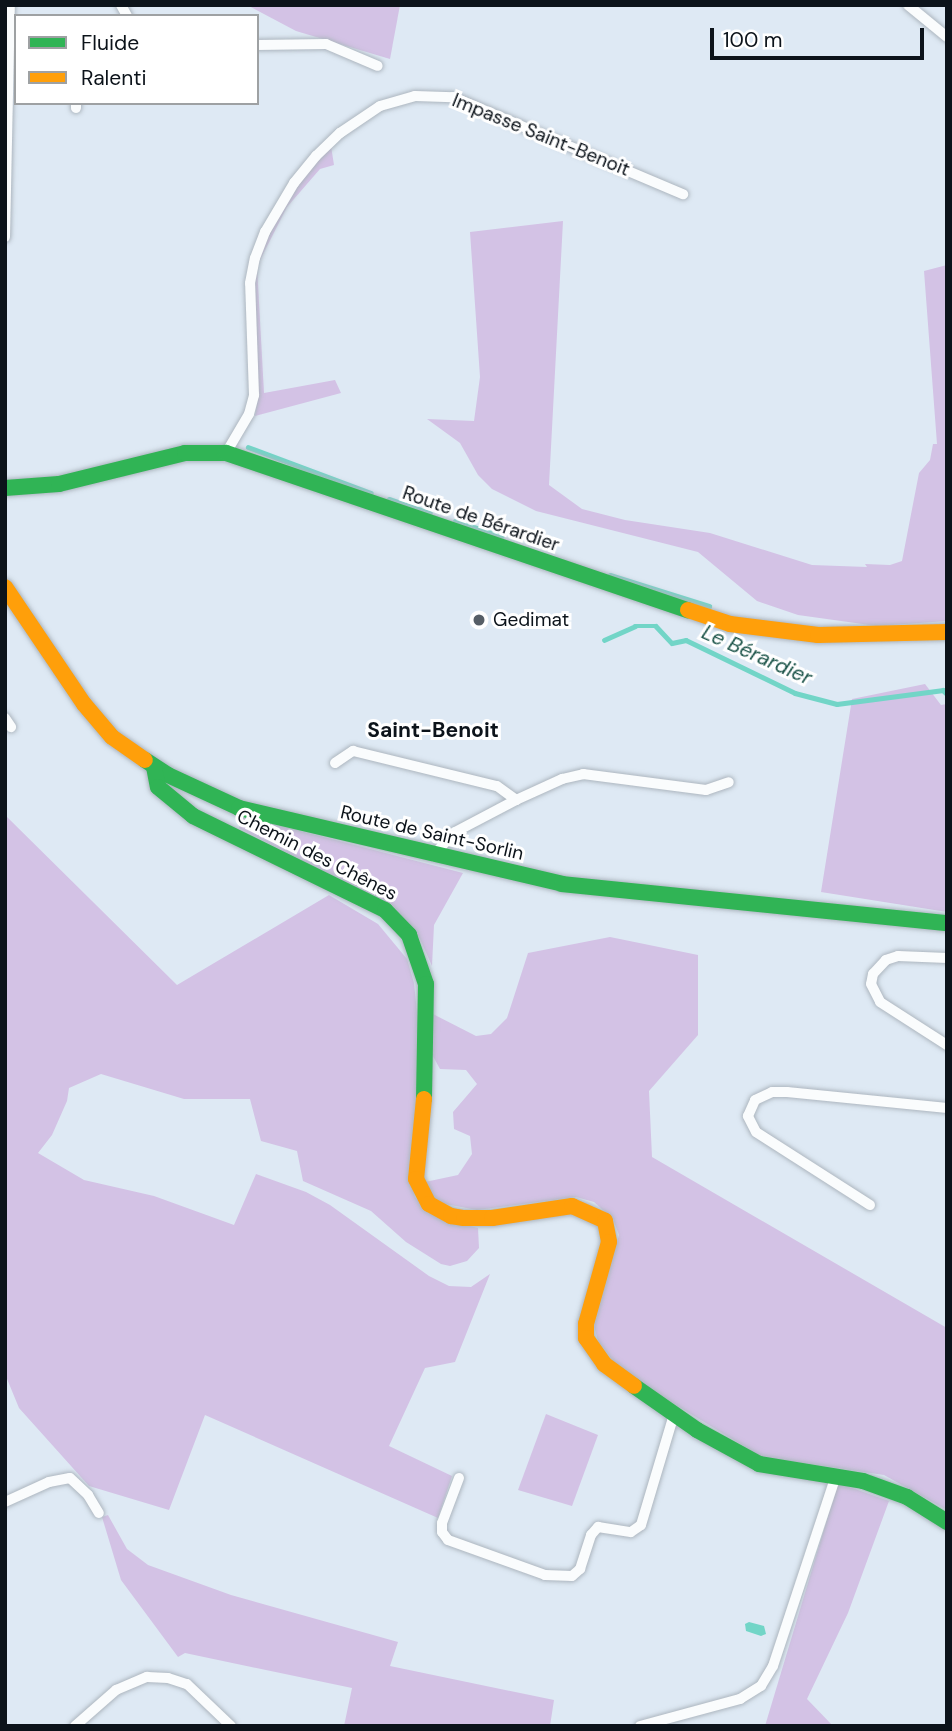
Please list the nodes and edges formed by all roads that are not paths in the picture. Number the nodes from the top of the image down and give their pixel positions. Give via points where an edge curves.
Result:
1 (10, 5) edge
2 (908, 5) edge
3 (947, 37) edge
4 (259, 45) edge
5 (378, 66) dead end
6 (683, 194) dead end
7 (5, 237) edge
8 (226, 453) junction
9 (5, 488) edge
10 (5, 587) edge
11 (10, 605) edge
12 (947, 632) edge
13 (335, 763) dead end
14 (154, 767) junction
15 (729, 782) dead end
16 (516, 800) junction
17 (433, 856) junction
18 (947, 923) edge
19 (947, 958) edge
20 (947, 1045) edge
21 (947, 1108) edge
22 (870, 1205) dead end
23 (674, 1414) junction
24 (836, 1475) junction
25 (459, 1478) dead end
26 (5, 1502) edge
27 (99, 1513) dead end
28 (947, 1522) edge
29 (75, 1726) edge
30 (232, 1726) edge
31 (640, 1726) edge

1 - 7 street
2 - 3 street
4 - 5 street via 326,44
6 - 8 street, Impasse Saint-Benoit via 453,97 415,96 372,110 316,156 265,232 250,283 254,395 249,414
8 - 9 street, Route de Bérardier via 185,453 59,484
8 - 12 street, Route de Bérardier via 730,624 818,635
10 - 11 street, Route de Saint-Sorlin
11 - 14 street, Route de Saint-Sorlin via 97,720
13 - 16 street via 353,751 497,786
14 - 17 street, Route de Saint-Sorlin via 239,808
14 - 23 street, Chemin des Chênes via 158,787 193,816 335,884 399,922 417,950 426,984 425,1085 415,1179 421,1192 439,1210 464,1218 572,1206 605,1221 609,1242 586,1338 604,1364
15 - 16 street via 706,790 583,774
16 - 17 street via 455,832
17 - 18 street, Route de Saint-Sorlin via 562,884
19 - 20 street via 898,956 886,960 873,974 871,984 880,1002
21 - 22 street via 772,1092 755,1100 748,1116 756,1132
23 - 24 street, Chemin des Chênes via 759,1464
23 - 25 street via 641,1524 631,1532 598,1527 580,1569 572,1576 545,1576 448,1540 442,1523
24 - 28 street, Chemin des Chênes via 907,1497
24 - 31 street via 773,1666 761,1686 740,1699
26 - 27 street via 70,1478 89,1495
29 - 30 street via 116,1690 147,1677 187,1684

